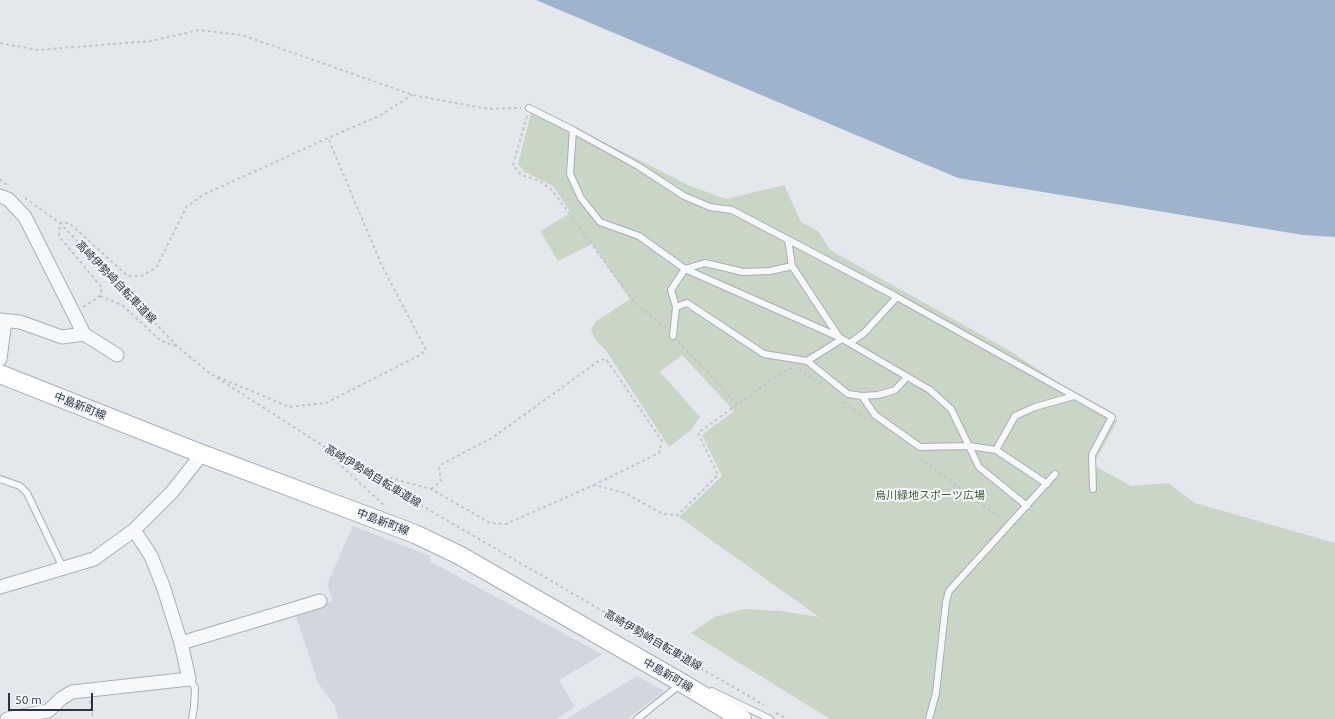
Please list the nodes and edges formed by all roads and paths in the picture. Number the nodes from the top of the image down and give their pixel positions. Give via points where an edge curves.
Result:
1 (0, 43) edge
2 (412, 95) junction
3 (529, 108) junction
4 (573, 130) junction
5 (328, 138) junction
6 (0, 180) edge
7 (12, 188) dead end
8 (0, 196) edge
9 (24, 197) dead end
10 (60, 223) junction
11 (788, 239) junction
12 (792, 266) junction
13 (685, 268) junction
14 (100, 296) junction
15 (897, 297) junction
16 (676, 307) junction
17 (73, 313) junction
18 (3, 321) edge
19 (84, 334) junction
20 (673, 336) junction
21 (841, 338) junction
22 (850, 343) junction
23 (177, 346) junction
24 (118, 355) dead end
25 (0, 359) edge
26 (807, 361) junction
27 (0, 374) edge
28 (212, 375) junction
29 (907, 377) junction
30 (827, 390) dead end
31 (862, 396) junction
32 (1074, 396) junction
33 (840, 399) dead end
34 (738, 405) junction
35 (871, 422) dead end
36 (969, 446) junction
37 (909, 450) dead end
38 (996, 450) junction
39 (331, 451) junction
40 (202, 454) junction
41 (369, 472) junction
42 (1055, 474) dead end
43 (0, 480) edge
44 (1047, 484) junction
45 (594, 485) junction
46 (1093, 489) dead end
47 (431, 490) junction
48 (1027, 506) junction
49 (388, 524) junction
50 (1010, 525) junction
51 (134, 530) junction
52 (63, 569) junction
53 (0, 587) edge
54 (320, 601) dead end
55 (181, 643) junction
56 (189, 680) junction
57 (686, 685) junction
58 (88, 690) junction
59 (767, 707) dead end
60 (774, 711) dead end
61 (7, 719) edge
62 (93, 719) edge
63 (192, 719) edge
64 (637, 719) edge
65 (742, 719) edge
66 (770, 719) edge
67 (787, 719) edge
68 (929, 719) edge

1 - 2 path via 38,50 151,40 199,30 242,35
2 - 3 path via 488,109
2 - 5 path via 379,116
3 - 4 lane
3 - 20 path via 513,165 521,175 540,181 552,190 634,302
4 - 11 lane via 638,166 684,196 710,207 732,210
4 - 13 lane via 570,174 581,198 600,222 639,236
5 - 10 path via 205,194 188,206 156,268 141,276 128,276 69,223
5 - 28 path via 382,266 426,350 326,403 288,407
6 - 7 path
8 - 17 street via 8,199 25,218
9 - 10 path, 高崎伊勢崎自転車道線
10 - 14 path via 59,236 102,288
10 - 23 path, 高崎伊勢崎自転車道線
11 - 12 lane
11 - 15 lane
12 - 13 lane via 770,271 743,272 705,263
12 - 21 lane
13 - 16 lane via 671,290
13 - 21 lane
14 - 17 path
14 - 23 path via 122,305 161,341
15 - 22 lane via 864,333
15 - 32 lane
16 - 20 lane
16 - 26 lane via 687,303 764,354
17 - 19 street
18 - 19 street via 20,322 62,337
18 - 25 street
19 - 24 street
20 - 34 path
21 - 22 lane
21 - 26 lane
22 - 29 lane
23 - 28 path, 高崎伊勢崎自転車道線
26 - 31 lane via 848,394
27 - 40 main road, 中島新町線
28 - 39 path, 高崎伊勢崎自転車道線
29 - 31 lane via 895,390
29 - 36 lane via 930,390 951,409
30 - 34 path via 796,366 781,373
31 - 36 lane via 875,415 920,447
32 - 38 lane via 1014,416
32 - 46 lane via 1112,417 1092,455
33 - 35 path
34 - 45 path via 698,433 718,475 678,515 663,514 625,493
36 - 38 lane
36 - 48 lane via 979,467
37 - 50 path
38 - 44 lane
39 - 41 path, 高崎伊勢崎自転車道線
39 - 49 path via 334,458 387,508
40 - 49 main road, 中島新町線
40 - 51 street via 172,492
41 - 47 path
41 - 59 path, 高崎伊勢崎自転車道線 via 419,504
42 - 44 lane
43 - 52 lane via 20,486 27,493
44 - 48 lane
45 - 47 path via 506,524 490,523
45 - 47 path via 659,453 662,441 606,359 600,360 492,438 442,464 439,468 441,481
48 - 50 lane
49 - 57 main road, 中島新町線 via 459,556
50 - 68 lane via 949,591 936,693
51 - 52 street via 94,559
51 - 55 street via 151,556
52 - 53 street
54 - 55 street
55 - 56 street
56 - 58 street
56 - 63 lane via 194,688
57 - 64 lane
57 - 65 main road, 中島新町線
57 - 66 lane via 710,690
58 - 61 street via 72,692 48,712
58 - 62 path
60 - 67 path

